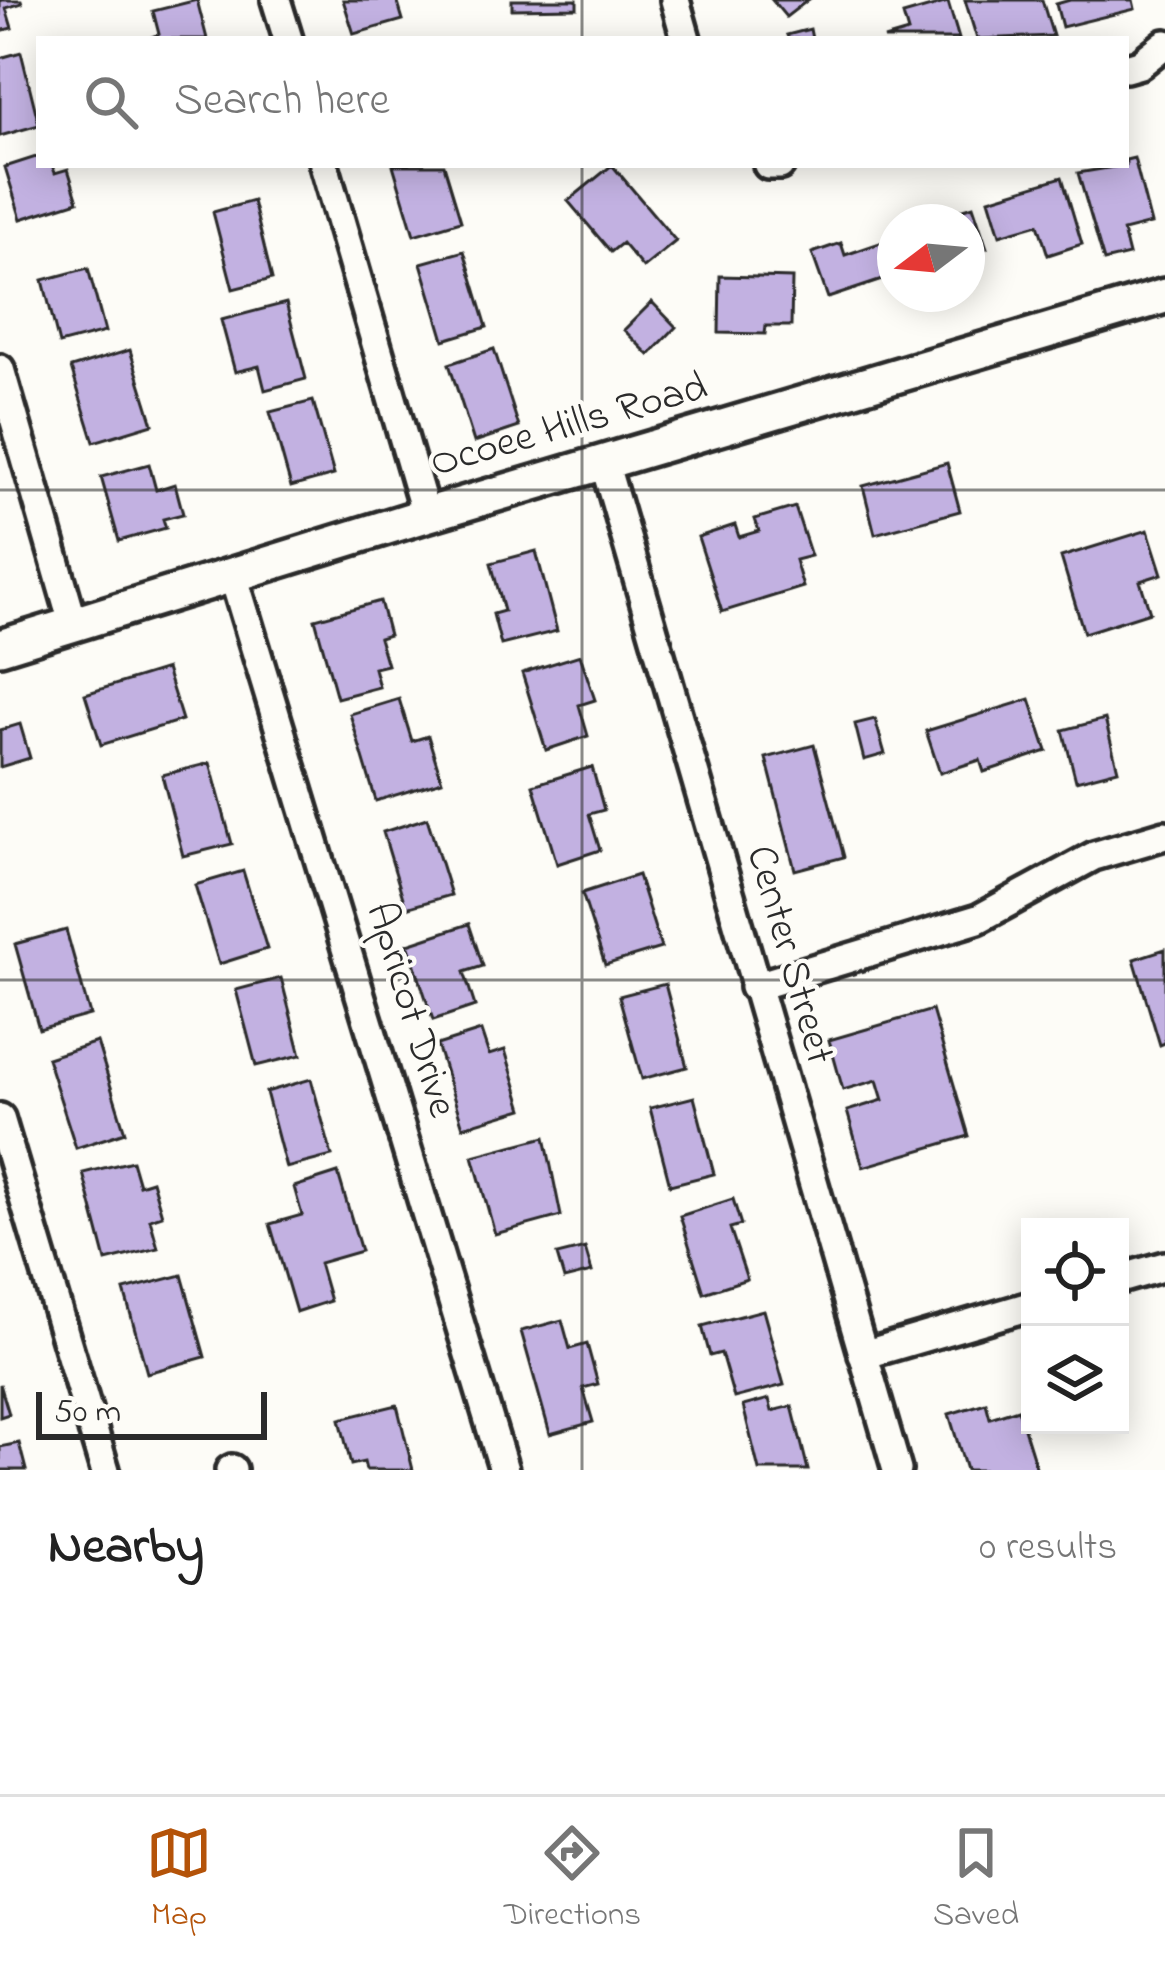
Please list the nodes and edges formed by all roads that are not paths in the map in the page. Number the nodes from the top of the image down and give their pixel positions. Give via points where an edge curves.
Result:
1 (276, 0) edge
2 (675, 0) edge
3 (287, 36) edge
4 (685, 36) edge
5 (1165, 44) edge
6 (1129, 67) edge
7 (326, 168) edge
8 (1165, 296) edge
9 (0, 369) edge
10 (604, 462) junction
11 (426, 515) junction
12 (233, 575) junction
13 (74, 626) junction
14 (0, 647) edge
15 (1165, 835) edge
16 (754, 987) junction
17 (0, 1118) edge
18 (1165, 1266) edge
19 (1129, 1276) edge
20 (1021, 1309) edge
21 (863, 1355) junction
22 (105, 1470) edge
23 (504, 1470) edge
24 (896, 1470) edge

1 - 3 street
2 - 4 street
5 - 6 street
7 - 11 street
8 - 10 street, Ocoee Hills Road
9 - 13 street
10 - 11 street, Ocoee Hills Road
10 - 16 street, Center Street
11 - 12 street, Ocoee Hills Road
12 - 13 street, Ocoee Hills Road
12 - 23 street, Apricot Drive
13 - 14 street, Ocoee Hills Road
15 - 16 street via 1094,856 978,919
16 - 21 street, Center Street
17 - 22 street
18 - 19 street
20 - 21 street
21 - 24 street, Center Street

